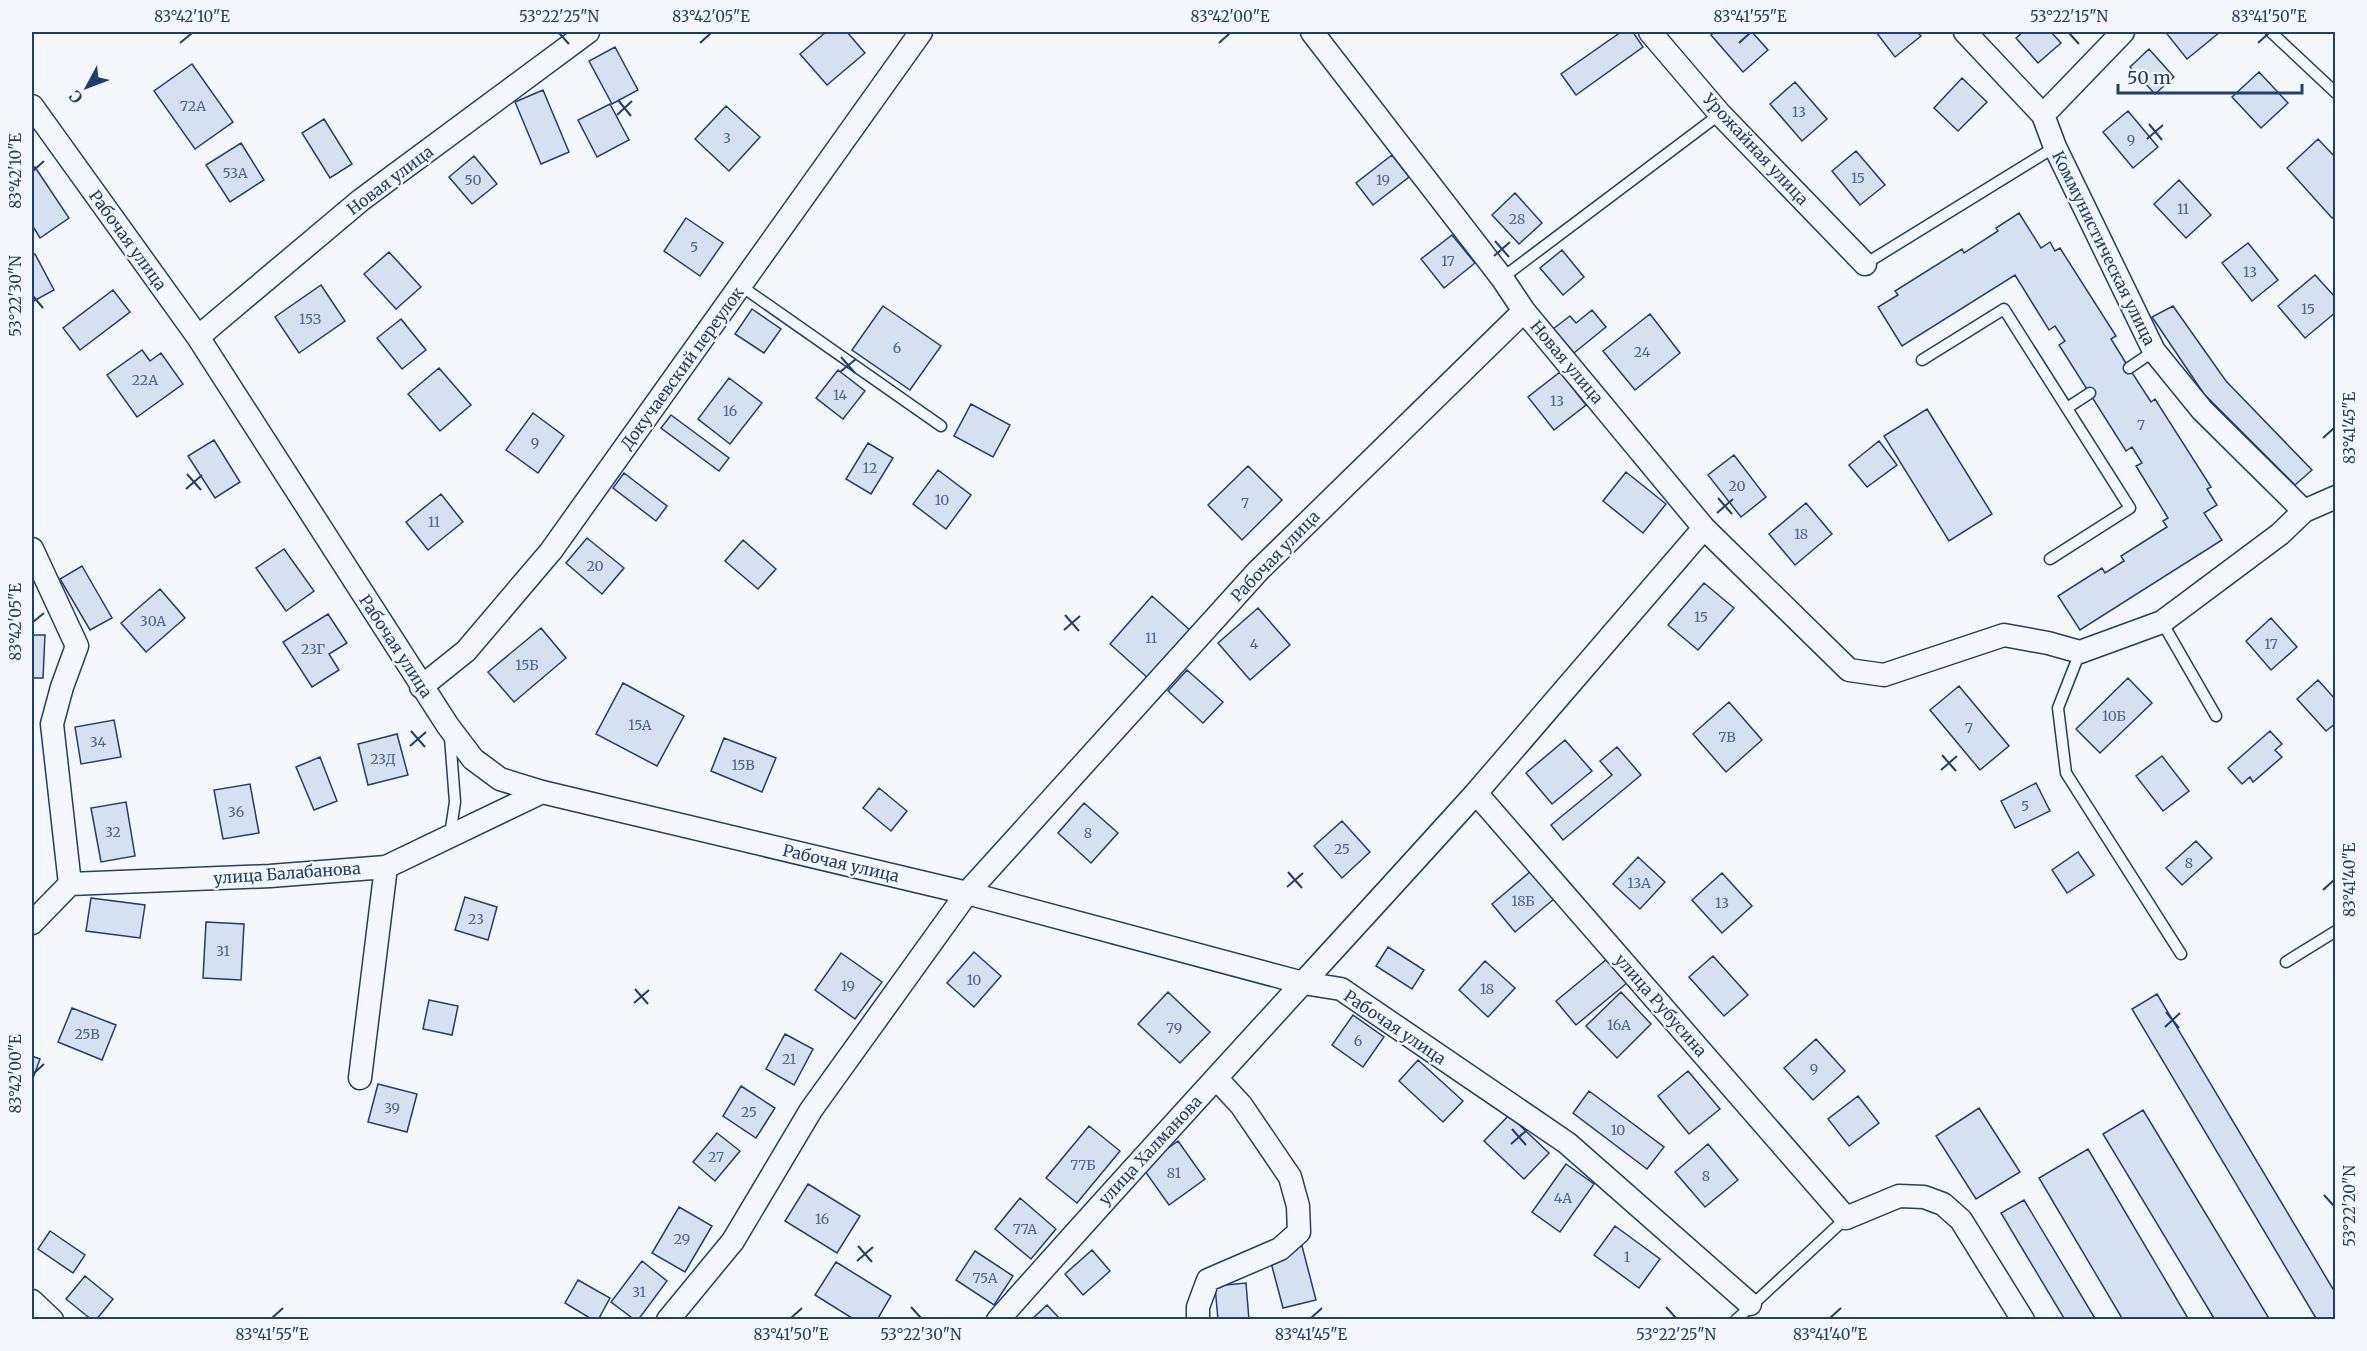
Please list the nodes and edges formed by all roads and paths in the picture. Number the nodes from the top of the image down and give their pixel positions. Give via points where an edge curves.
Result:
1 (588, 32) edge
2 (921, 32) edge
3 (1312, 32) edge
4 (1650, 32) edge
5 (1965, 32) edge
6 (2123, 32) edge
7 (2271, 32) edge
8 (2336, 93) edge
9 (32, 106) edge
10 (1720, 114) junction
11 (2043, 115) junction
12 (2055, 147) junction
13 (1865, 264) joint
14 (1502, 278) junction
15 (741, 286) junction
16 (1524, 311) junction
17 (198, 337) junction
18 (2154, 351) junction
19 (1922, 360) dead end
20 (2129, 368) dead end
21 (2090, 393) dead end
22 (2067, 408) junction
23 (940, 426) dead end
24 (2336, 497) edge
25 (2304, 511) junction
26 (1704, 528) junction
27 (32, 549) edge
28 (2050, 559) dead end
29 (2162, 622) junction
30 (2080, 652) junction
31 (421, 687) junction
32 (2216, 716) dead end
33 (448, 726) junction
34 (542, 792) junction
35 (1476, 793) junction
36 (450, 835) junction
37 (386, 867) junction
38 (70, 884) junction
39 (967, 893) junction
40 (32, 923) edge
41 (2336, 931) edge
42 (2181, 954) dead end
43 (2286, 962) dead end
44 (1303, 983) junction
45 (360, 1078) dead end
46 (1216, 1078) junction
47 (1846, 1218) junction
48 (32, 1300) edge
49 (1743, 1312) edge
50 (52, 1320) edge
51 (668, 1320) edge
52 (998, 1320) edge
53 (1198, 1320) edge
54 (2023, 1320) edge

1 - 17 street, Новая улица via 361,200
2 - 15 street, Докучаевский переулок
3 - 14 street, Новая улица
4 - 10 street, Урожайная улица
5 - 11 street, Коммунистическая улица
6 - 11 street
7 - 8 lane
9 - 17 street, Рабочая улица
10 - 13 street, Урожайная улица
10 - 14 lane
11 - 12 street, Коммунистическая улица
12 - 13 lane
12 - 18 street, Коммунистическая улица
14 - 16 street, Новая улица
15 - 23 lane
15 - 31 street, Докучаевский переулок via 551,551 466,651
16 - 26 street, Новая улица
16 - 39 street, Рабочая улица via 1258,571
17 - 31 street, Рабочая улица
18 - 20 lane
18 - 25 street, Коммунистическая улица via 2202,410
19 - 22 lane via 2004,309
21 - 22 lane
22 - 28 lane via 2130,508
24 - 25 street
25 - 29 street via 2280,534
26 - 30 street, Новая улица via 1849,670 1884,675 2004,635
26 - 35 street
27 - 38 street via 77,646 52,724
29 - 30 street
29 - 32 lane
30 - 42 lane via 2058,708 2066,773
31 - 33 street, Рабочая улица
33 - 34 street, Рабочая улица via 473,759 500,778
33 - 36 lane via 455,802
34 - 36 street, улица Балабанова
34 - 39 street, Рабочая улица
35 - 44 street
35 - 47 street, улица Рубусина
36 - 37 street, улица Балабанова
37 - 38 street, улица Балабанова
37 - 45 street
38 - 40 street
39 - 44 street, Рабочая улица
39 - 51 street, Рабочая улица via 811,1110 733,1241
41 - 43 lane
44 - 46 street, улица Халманова
44 - 49 street, Рабочая улица via 1341,989 1567,1143
46 - 52 street, улица Халманова
46 - 53 street via 1241,1105 1290,1177 1298,1206 1299,1232 1280,1249 1208,1280 1198,1307
47 - 49 lane
47 - 54 street via 1899,1196 1924,1197 1943,1204 1961,1220
48 - 50 street

